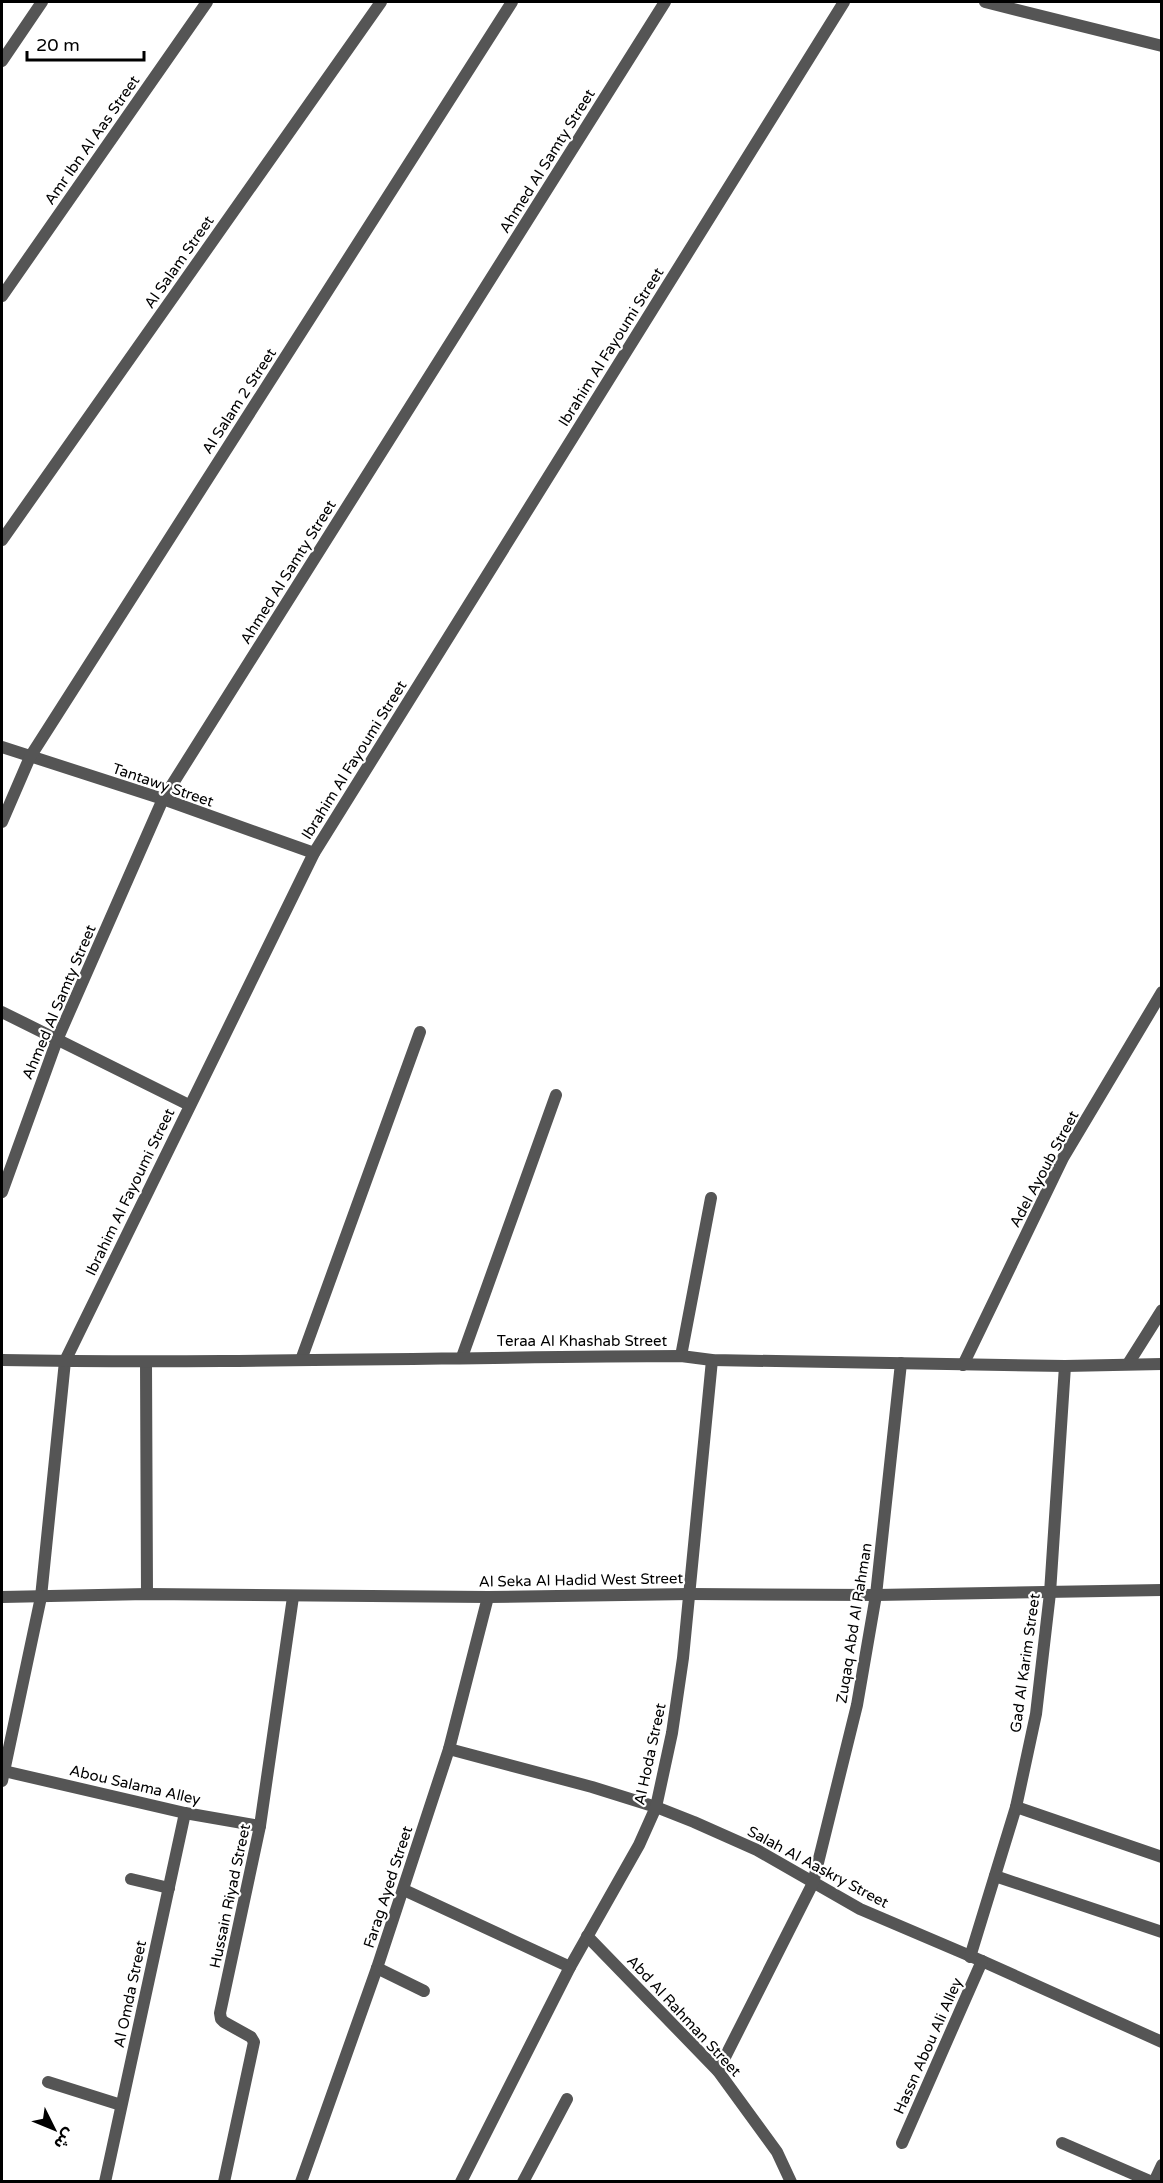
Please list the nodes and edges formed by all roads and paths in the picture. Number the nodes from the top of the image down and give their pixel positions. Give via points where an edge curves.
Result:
1 (42, 2) edge
2 (207, 2) edge
3 (381, 2) edge
4 (512, 2) edge
5 (665, 2) edge
6 (844, 2) edge
7 (991, 2) edge
8 (1161, 46) edge
9 (2, 61) edge
10 (2, 296) edge
11 (2, 540) edge
12 (2, 747) edge
13 (30, 758) junction
14 (163, 799) junction
15 (2, 822) edge
16 (314, 854) junction
17 (1161, 992) edge
18 (2, 1012) edge
19 (420, 1032) dead end
20 (57, 1040) junction
21 (556, 1095) dead end
22 (189, 1105) junction
23 (2, 1192) edge
24 (711, 1198) dead end
25 (1161, 1310) edge
26 (681, 1356) junction
27 (462, 1357) junction
28 (2, 1360) edge
29 (301, 1360) junction
30 (712, 1360) junction
31 (65, 1361) junction
32 (146, 1362) junction
33 (901, 1363) junction
34 (1128, 1364) junction
35 (1161, 1364) edge
36 (963, 1365) junction
37 (1065, 1366) junction
38 (1161, 1590) edge
39 (1050, 1593) junction
40 (147, 1594) junction
41 (690, 1594) junction
42 (876, 1595) junction
43 (2, 1597) edge
44 (41, 1597) junction
45 (293, 1597) junction
46 (488, 1597) junction
47 (449, 1749) junction
48 (3, 1776) edge
49 (656, 1807) junction
50 (1016, 1808) junction
51 (185, 1813) junction
52 (260, 1826) junction
53 (1161, 1857) edge
54 (995, 1876) junction
55 (131, 1879) dead end
56 (813, 1883) junction
57 (169, 1888) junction
58 (404, 1890) junction
59 (1161, 1932) edge
60 (587, 1936) junction
61 (976, 1959) junction
62 (570, 1967) junction
63 (377, 1968) junction
64 (424, 1991) dead end
65 (1161, 2043) edge
66 (718, 2071) junction
67 (48, 2082) dead end
68 (567, 2099) dead end
69 (122, 2105) junction
70 (902, 2143) dead end
71 (1062, 2143) dead end
72 (1161, 2165) edge
73 (105, 2181) edge
74 (224, 2181) edge
75 (301, 2181) edge
76 (462, 2181) edge
77 (523, 2181) edge
78 (791, 2181) edge
79 (1153, 2181) edge

1 - 9 street
2 - 10 street, Amr Ibn Al Aas Street
3 - 11 street, Al Salam Street
4 - 13 street, Al Salam 2 Street
5 - 14 street, Ahmed Al Samty Street
6 - 16 street, Ibrahim Al Fayoumi Street
7 - 8 street
12 - 13 street, Tantawy Street
13 - 14 street, Tantawy Street
13 - 15 street, Al Salam 2 Street
14 - 16 street, Tantawy Street
14 - 20 street, Ahmed Al Samty Street
16 - 22 street, Ibrahim Al Fayoumi Street
17 - 36 street, Adel Ayoub Street via 1063,1158
18 - 20 street
19 - 29 street
20 - 22 street
20 - 23 street, Ahmed Al Samty Street
21 - 27 street
22 - 31 street, Ibrahim Al Fayoumi Street
24 - 26 street
25 - 34 street
26 - 27 street, Teraa Al Khashab Street
26 - 30 street, Teraa Al Khashab Street
27 - 29 street, Teraa Al Khashab Street
28 - 31 street, Teraa Al Khashab Street
29 - 32 street, Teraa Al Khashab Street
30 - 33 street, Teraa Al Khashab Street
30 - 41 street, Al Hoda Street
31 - 32 street, Teraa Al Khashab Street
31 - 44 street, Ibrahim Al Fayoumi Street
32 - 40 street
33 - 36 street, Teraa Al Khashab Street
33 - 42 street, Zuqaq Abd Al Rahman
34 - 35 street, Teraa Al Khashab Street
34 - 37 street, Teraa Al Khashab Street
36 - 37 street, Teraa Al Khashab Street
37 - 39 street, Gad Al Karim Street
38 - 39 street, Al Seka Al Hadid West Street
39 - 42 street, Al Seka Al Hadid West Street
39 - 50 street, Gad Al Karim Street via 1036,1713
40 - 44 street, Al Seka Al Hadid West Street
40 - 45 street, Al Seka Al Hadid West Street
41 - 42 street, Al Seka Al Hadid West Street
41 - 46 street, Al Seka Al Hadid West Street
41 - 49 street, Al Hoda Street via 672,1733
42 - 56 street, Zuqaq Abd Al Rahman via 857,1705
43 - 44 street, Al Seka Al Hadid West Street
44 - 48 street, Ibrahim Al Fayoumi Street
45 - 46 street, Al Seka Al Hadid West Street
45 - 52 street, Hussain Riyad Street
46 - 47 street, Farag Ayed Street
47 - 49 street, Salah Al Aaskry Street
47 - 58 street, Farag Ayed Street
48 - 51 street, Abou Salama Alley
49 - 56 street, Salah Al Aaskry Street via 749,1846
49 - 60 street, Al Hoda Street
50 - 53 street
50 - 54 street, Gad Al Karim Street
51 - 52 street, Abou Salama Alley
51 - 57 street, Al Omda Street
52 - 74 street, Hussain Riyad Street via 220,2013 224,2022 254,2042
54 - 59 street
54 - 61 street, Gad Al Karim Street
55 - 57 street
56 - 61 street, Salah Al Aaskry Street via 860,1909
56 - 66 street, Zuqaq Abd Al Rahman
57 - 69 street, Al Omda Street
58 - 62 street
58 - 63 street, Farag Ayed Street
60 - 62 street, Al Hoda Street
60 - 66 street, Abd Al Rahman Street
61 - 65 street, Salah Al Aaskry Street
61 - 70 street, Hassn Abou Ali Alley
62 - 76 street, Al Hoda Street
63 - 64 street
63 - 75 street, Farag Ayed Street
66 - 78 street, Abd Al Rahman Street via 777,2152
67 - 69 street
68 - 77 street
69 - 73 street, Al Omda Street
71 - 79 street
72 - 79 street

